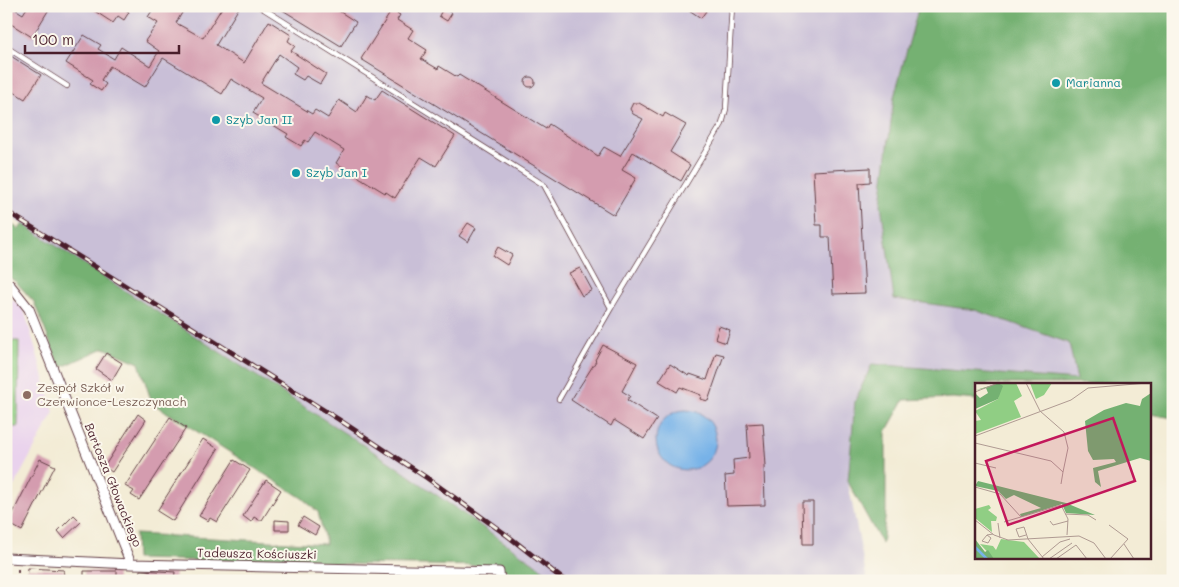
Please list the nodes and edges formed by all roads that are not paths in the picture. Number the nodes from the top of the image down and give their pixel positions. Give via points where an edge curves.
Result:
1 (259, 6) edge
2 (732, 6) edge
3 (6, 48) edge
4 (67, 86) dead end
5 (6, 283) edge
6 (612, 308) junction
7 (559, 399) dead end
8 (6, 558) edge
9 (131, 564) junction
10 (500, 581) edge

1 - 6 lane via 544,185
2 - 6 lane via 726,109 722,124
3 - 4 lane
5 - 9 street, Bartosza Głowackiego via 29,309
6 - 7 lane
8 - 9 street, Tadeusza Kościuszki
9 - 10 street, Tadeusza Kościuszki via 499,572

